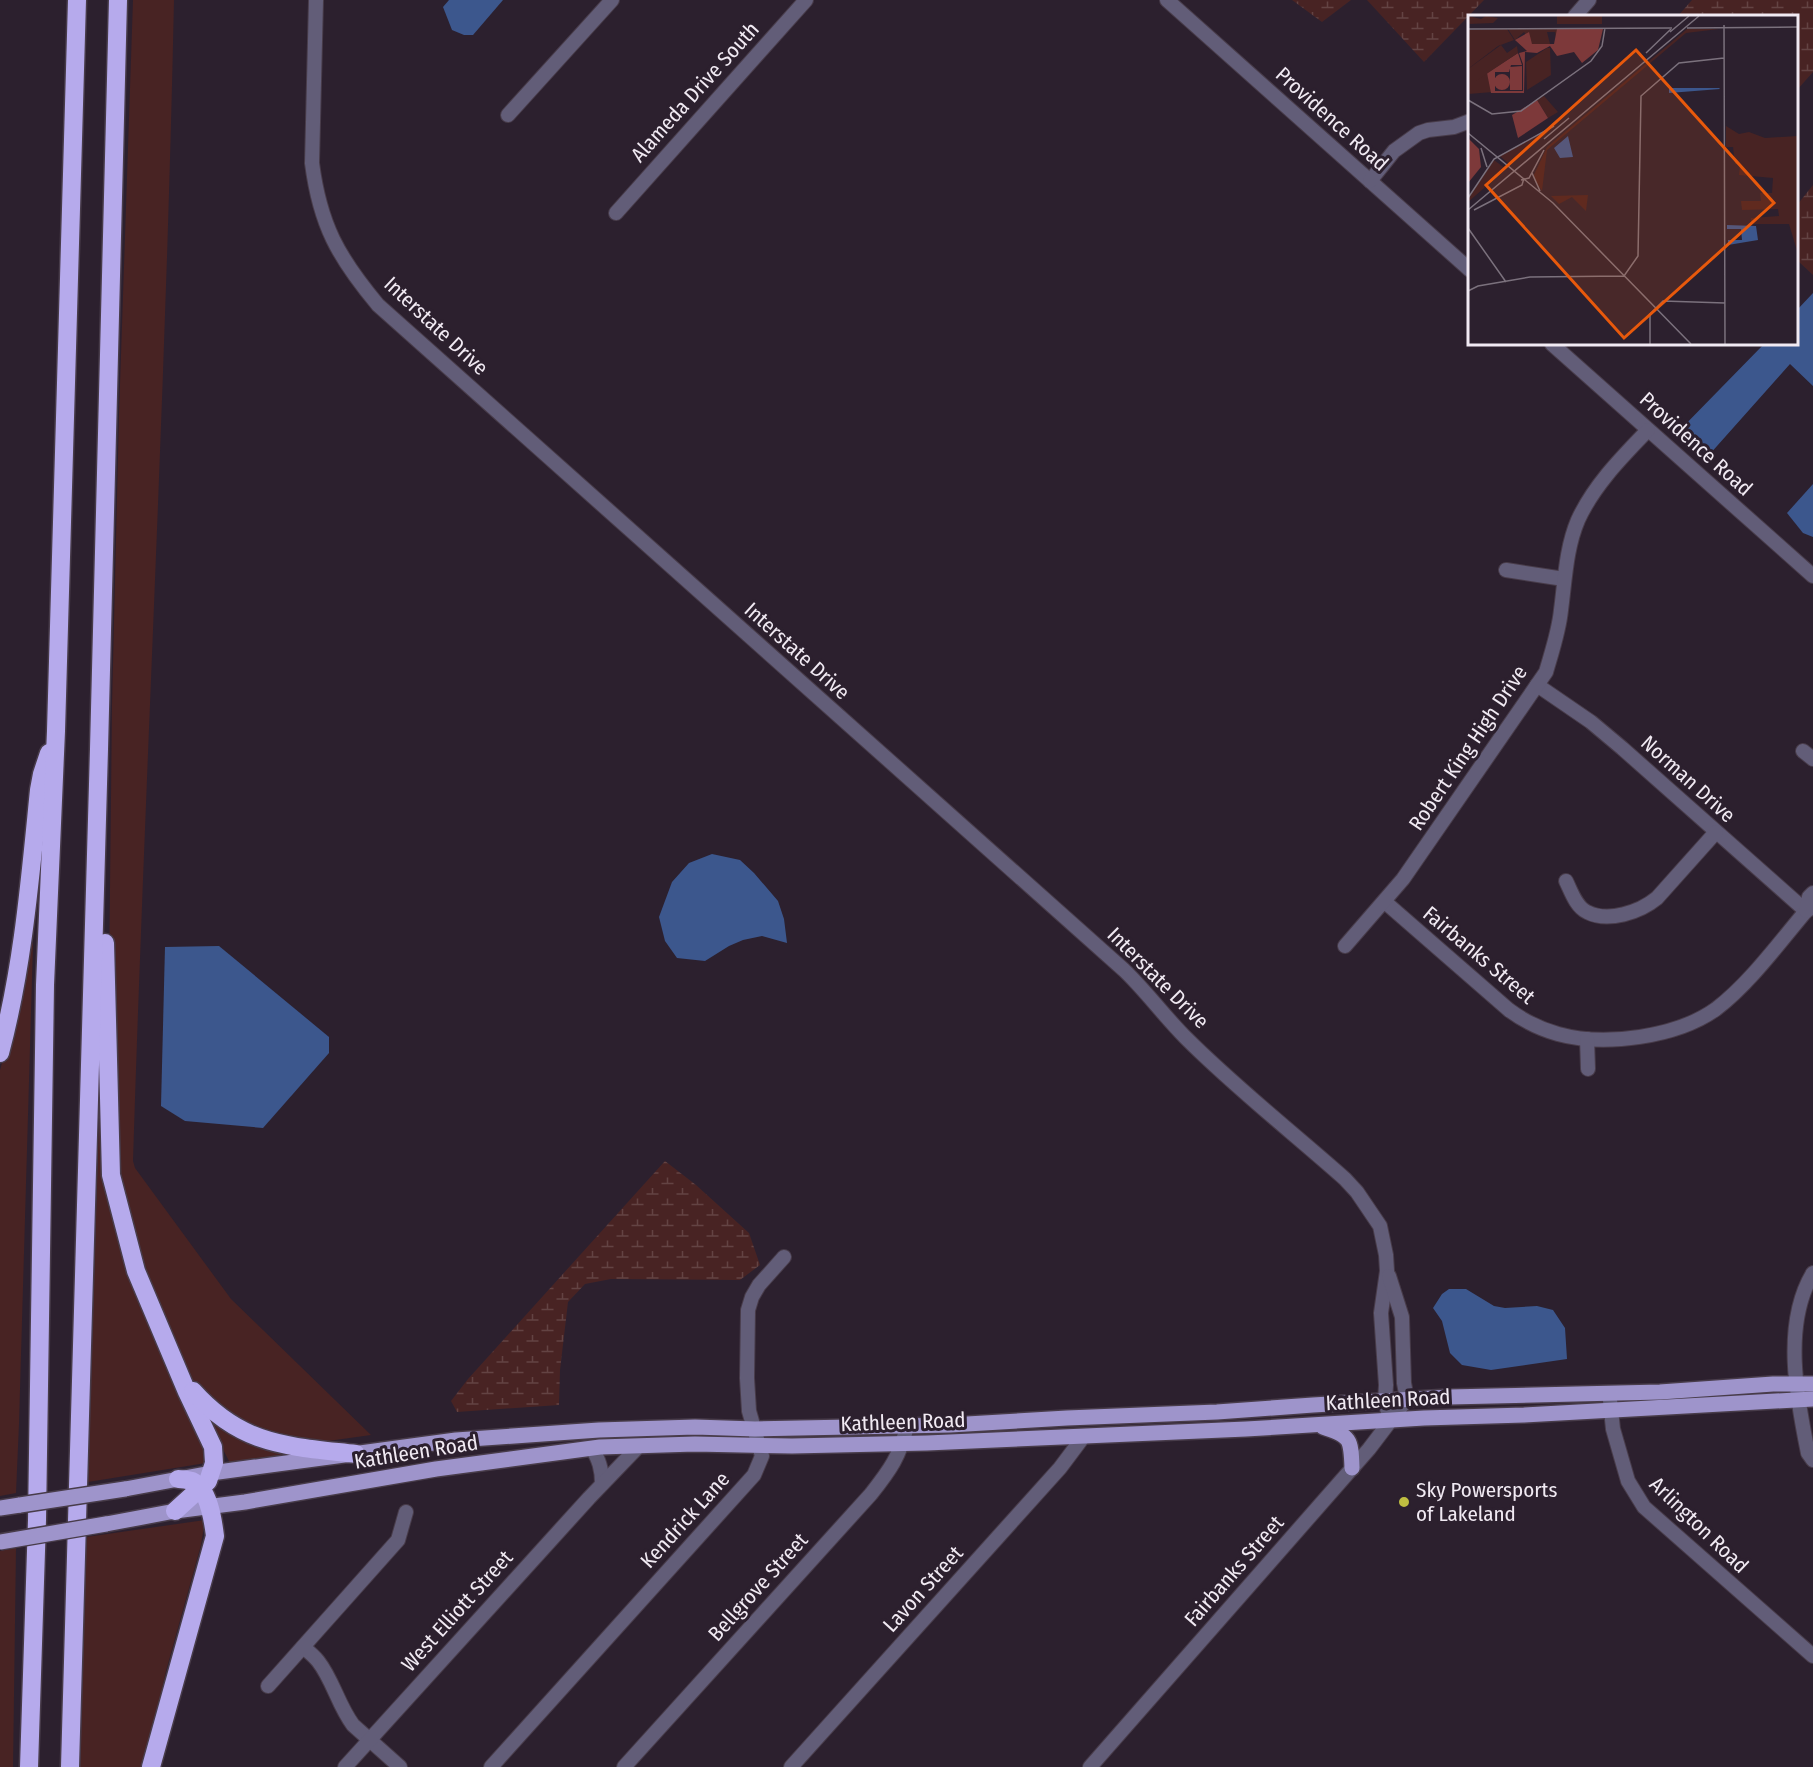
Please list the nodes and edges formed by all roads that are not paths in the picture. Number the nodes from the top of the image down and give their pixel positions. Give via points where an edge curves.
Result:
1 (77, 0) edge
2 (118, 0) edge
3 (316, 0) edge
4 (612, 0) edge
5 (806, 0) edge
6 (1167, 0) edge
7 (508, 115) dead end
8 (1468, 122) edge
9 (1370, 181) junction
10 (616, 213) dead end
11 (1468, 268) edge
12 (1553, 345) edge
13 (1648, 430) junction
14 (1506, 570) dead end
15 (1813, 576) edge
16 (1564, 579) junction
17 (1537, 685) junction
18 (56, 731) junction
19 (99, 749) junction
20 (1716, 832) junction
21 (1566, 881) dead end
22 (1813, 893) edge
23 (1385, 902) junction
24 (1810, 909) edge
25 (1345, 946) dead end
26 (1587, 1039) junction
27 (0, 1053) edge
28 (1588, 1069) dead end
29 (784, 1257) dead end
30 (1387, 1271) junction
31 (1813, 1273) edge
32 (180, 1374) junction
33 (1797, 1384) junction
34 (1813, 1384) edge
35 (1610, 1392) junction
36 (1407, 1399) junction
37 (1806, 1400) edge
38 (1384, 1401) junction
39 (1610, 1410) junction
40 (1390, 1420) junction
41 (1314, 1424) junction
42 (907, 1426) junction
43 (754, 1429) junction
44 (1084, 1436) junction
45 (903, 1443) junction
46 (759, 1445) junction
47 (639, 1446) junction
48 (592, 1448) junction
49 (356, 1454) junction
50 (1813, 1460) edge
51 (1352, 1468) junction
52 (211, 1473) junction
53 (177, 1479) junction
54 (602, 1484) junction
55 (201, 1489) junction
56 (210, 1507) junction
57 (0, 1508) edge
58 (175, 1511) junction
59 (406, 1512) dead end
60 (0, 1542) edge
61 (303, 1647) junction
62 (1813, 1656) edge
63 (268, 1686) dead end
64 (369, 1740) junction
65 (29, 1767) edge
66 (70, 1767) edge
67 (150, 1767) edge
68 (345, 1767) edge
69 (400, 1767) edge
70 (491, 1767) edge
71 (624, 1767) edge
72 (791, 1767) edge
73 (1090, 1767) edge

1 - 18 highway
2 - 19 highway
3 - 30 street, Interstate Drive via 312,163 315,186 330,237 359,282 378,304 1124,970 1215,1066 1345,1179 1380,1226
4 - 7 street
5 - 10 street, Alameda Drive South
6 - 9 street, Providence Road
8 - 9 street via 1428,130 1411,138 1394,151
9 - 11 street, Providence Road
12 - 13 street, Providence Road
13 - 15 street, Providence Road
13 - 16 street, Robert King High Drive via 1588,501 1577,521
14 - 16 street
16 - 17 street, Robert King High Drive via 1557,639
17 - 20 street, Norman Drive via 1591,722
17 - 23 street, Robert King High Drive
18 - 27 highway via 42,774 24,940
18 - 65 highway via 45,985
19 - 32 highway via 111,1175 136,1271
19 - 66 highway
20 - 21 street via 1657,898 1632,913 1614,916 1587,912
20 - 24 street, Norman Drive
22 - 24 street, Fairbanks Street via 1809,897
23 - 25 street, Robert King High Drive
23 - 26 street, Fairbanks Street via 1509,1010 1541,1028
24 - 26 street, Fairbanks Street via 1731,997 1697,1020 1650,1036
26 - 28 street
29 - 43 street, Kendrick Lane via 759,1285 748,1310 747,1378
30 - 36 street, Interstate Drive via 1402,1317
30 - 38 street, Interstate Drive via 1381,1313
31 - 33 street via 1797,1318
32 - 49 highway via 205,1405 227,1422 267,1442
32 - 52 highway via 213,1447
33 - 34 main road, Kathleen Road
33 - 35 main road, Kathleen Road
33 - 37 street
35 - 36 main road, Kathleen Road
35 - 39 street, Arlington Road
36 - 38 main road, Kathleen Road
36 - 40 street, Fairbanks Street
37 - 39 main road, Kathleen Road
37 - 50 street via 1808,1453
38 - 40 street, Interstate Drive
38 - 42 main road, Kathleen Road
39 - 40 main road, Kathleen Road
39 - 62 street, Arlington Road via 1628,1480 1644,1507
40 - 41 main road, Kathleen Road
40 - 51 street, Fairbanks Street
41 - 44 main road, Kathleen Road
41 - 51 main road via 1344,1435 1351,1448
42 - 43 main road, Kathleen Road
42 - 45 street, Bellgrove Street
43 - 46 street, Kendrick Lane
43 - 49 main road, Kathleen Road via 599,1430 456,1440
44 - 45 main road, Kathleen Road
44 - 72 street, Lavon Street via 1060,1468
45 - 46 main road, Kathleen Road
45 - 71 street, Bellgrove Street via 892,1467 871,1494
46 - 47 main road, Kathleen Road
46 - 70 street, Kendrick Lane via 762,1456 754,1475
47 - 48 main road, Kathleen Road
47 - 54 street, West Elliott Street
48 - 54 street via 602,1468
48 - 56 main road, Kathleen Road via 436,1469
49 - 52 main road, Kathleen Road
51 - 73 street, Fairbanks Street
52 - 53 main road, Kathleen Road
52 - 55 highway
53 - 55 highway via 192,1481
53 - 57 main road, Kathleen Road, bridge
54 - 64 street, West Elliott Street
55 - 56 highway
55 - 58 highway
56 - 58 main road, Kathleen Road
56 - 67 highway via 215,1536
58 - 60 main road, Kathleen Road, bridge
59 - 61 street via 398,1540
61 - 63 street
61 - 64 street via 318,1661 347,1717
64 - 68 street, West Elliott Street
64 - 69 street

